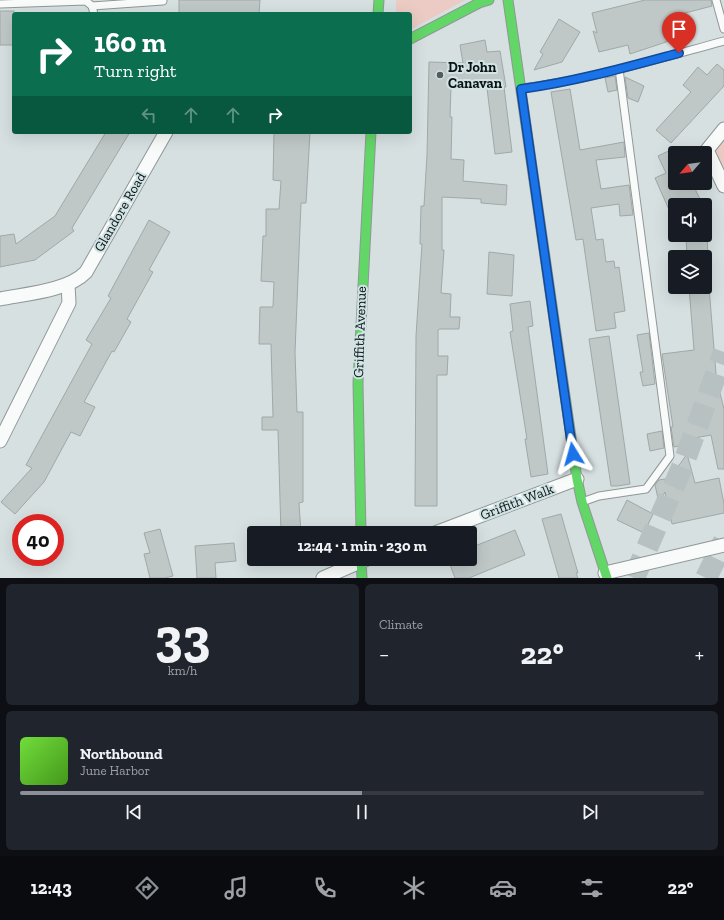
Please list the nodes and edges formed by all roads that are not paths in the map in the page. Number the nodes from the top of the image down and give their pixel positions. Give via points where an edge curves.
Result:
1 (379, 0) edge
2 (489, 0) edge
3 (508, 0) edge
4 (716, 0) edge
5 (163, 1) dead end
6 (0, 4) edge
7 (92, 6) junction
8 (94, 12) edge
9 (378, 12) edge
10 (724, 29) edge
11 (412, 39) edge
12 (724, 41) edge
13 (619, 69) junction
14 (521, 89) junction
15 (724, 129) edge
16 (165, 134) edge
17 (371, 134) edge
18 (724, 186) edge
19 (68, 284) junction
20 (0, 299) edge
21 (0, 441) edge
22 (577, 479) junction
23 (582, 502) junction
24 (360, 526) edge
25 (453, 526) edge
26 (724, 546) edge
27 (350, 566) edge
28 (363, 566) edge
29 (606, 576) edge
30 (323, 578) edge
31 (362, 578) edge

1 - 9 street
2 - 11 street
3 - 14 street
4 - 10 lane
5 - 7 lane
6 - 7 lane via 78,0 86,1
7 - 8 lane
12 - 13 lane
13 - 14 lane
13 - 23 lane via 670,456 646,489 599,496
14 - 22 street
15 - 18 street via 707,150
16 - 19 street, Glandore Road via 86,272 78,280
17 - 24 street, Griffith Avenue via 358,383
19 - 20 street, Glandore Road
19 - 21 street via 69,303
22 - 23 street
22 - 25 street, Griffith Walk
23 - 29 street
26 - 29 street
27 - 30 street
28 - 31 street

